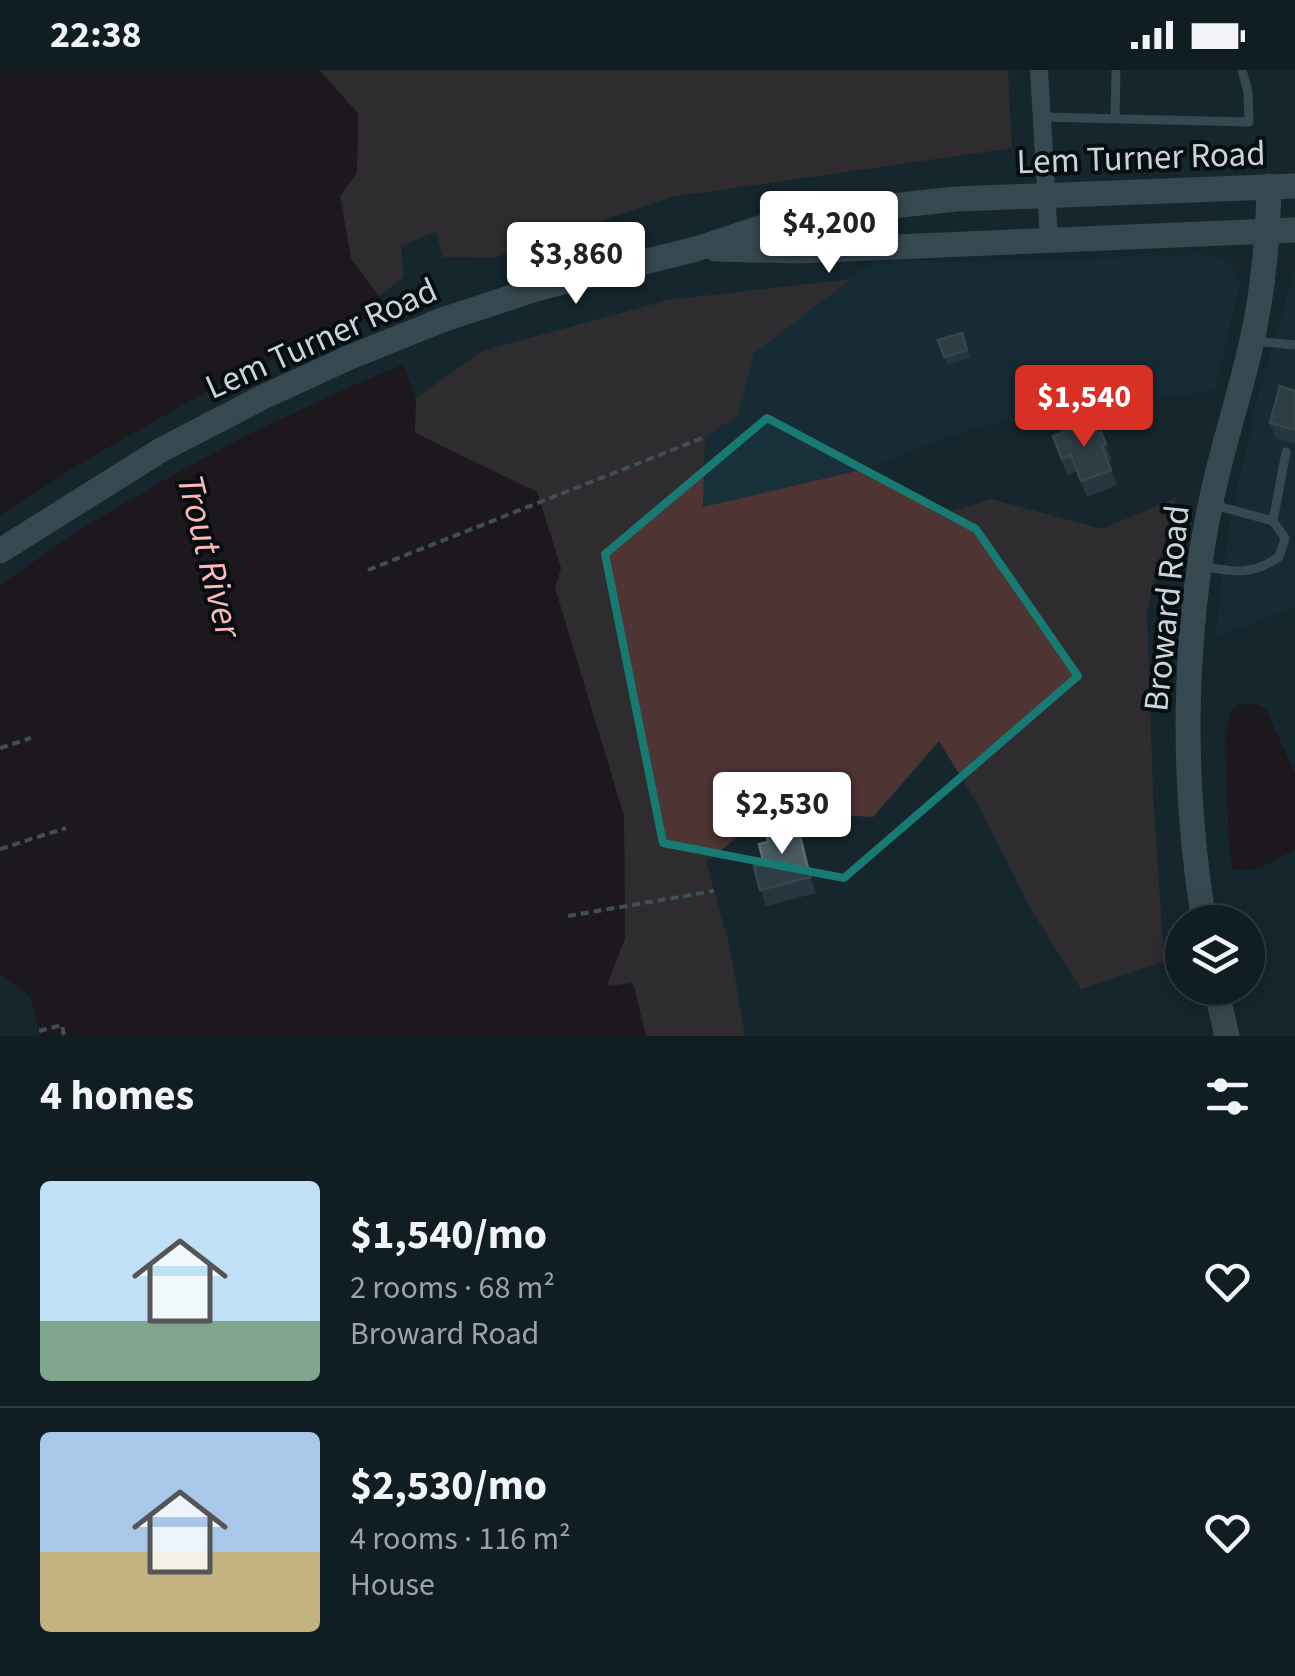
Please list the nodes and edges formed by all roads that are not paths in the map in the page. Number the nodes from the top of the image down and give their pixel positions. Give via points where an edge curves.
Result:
1 (1039, 70) edge
2 (1116, 70) edge
3 (1242, 70) edge
4 (1042, 118) junction
5 (1115, 119) junction
6 (1282, 186) edge
7 (1047, 195) junction
8 (1295, 230) edge
9 (1268, 232) junction
10 (1050, 239) junction
11 (696, 248) junction
12 (1252, 341) junction
13 (1295, 345) edge
14 (1286, 452) dead end
15 (1211, 504) junction
16 (1273, 521) junction
17 (0, 551) edge
18 (1200, 566) junction
19 (1202, 905) edge
20 (1220, 1005) edge
21 (1227, 1036) edge

1 - 4 street
2 - 5 lane
3 - 5 lane via 1249,122
4 - 5 lane
4 - 7 street
6 - 7 main road, Lem Turner Road
6 - 9 main road, Broward Road
7 - 10 street
7 - 11 main road, Lem Turner Road via 792,218
8 - 9 main road, Lem Turner Road
9 - 10 main road, Lem Turner Road
9 - 12 main road, Broward Road
10 - 11 main road, Lem Turner Road via 800,251
11 - 17 main road, Lem Turner Road via 539,288 348,358 194,432
12 - 13 lane
12 - 15 main road, Broward Road
14 - 16 lane
15 - 16 lane
15 - 18 main road, Broward Road
16 - 18 lane via 1284,538 1279,557 1268,564 1234,572
18 - 19 main road, Broward Road via 1188,740
20 - 21 main road

